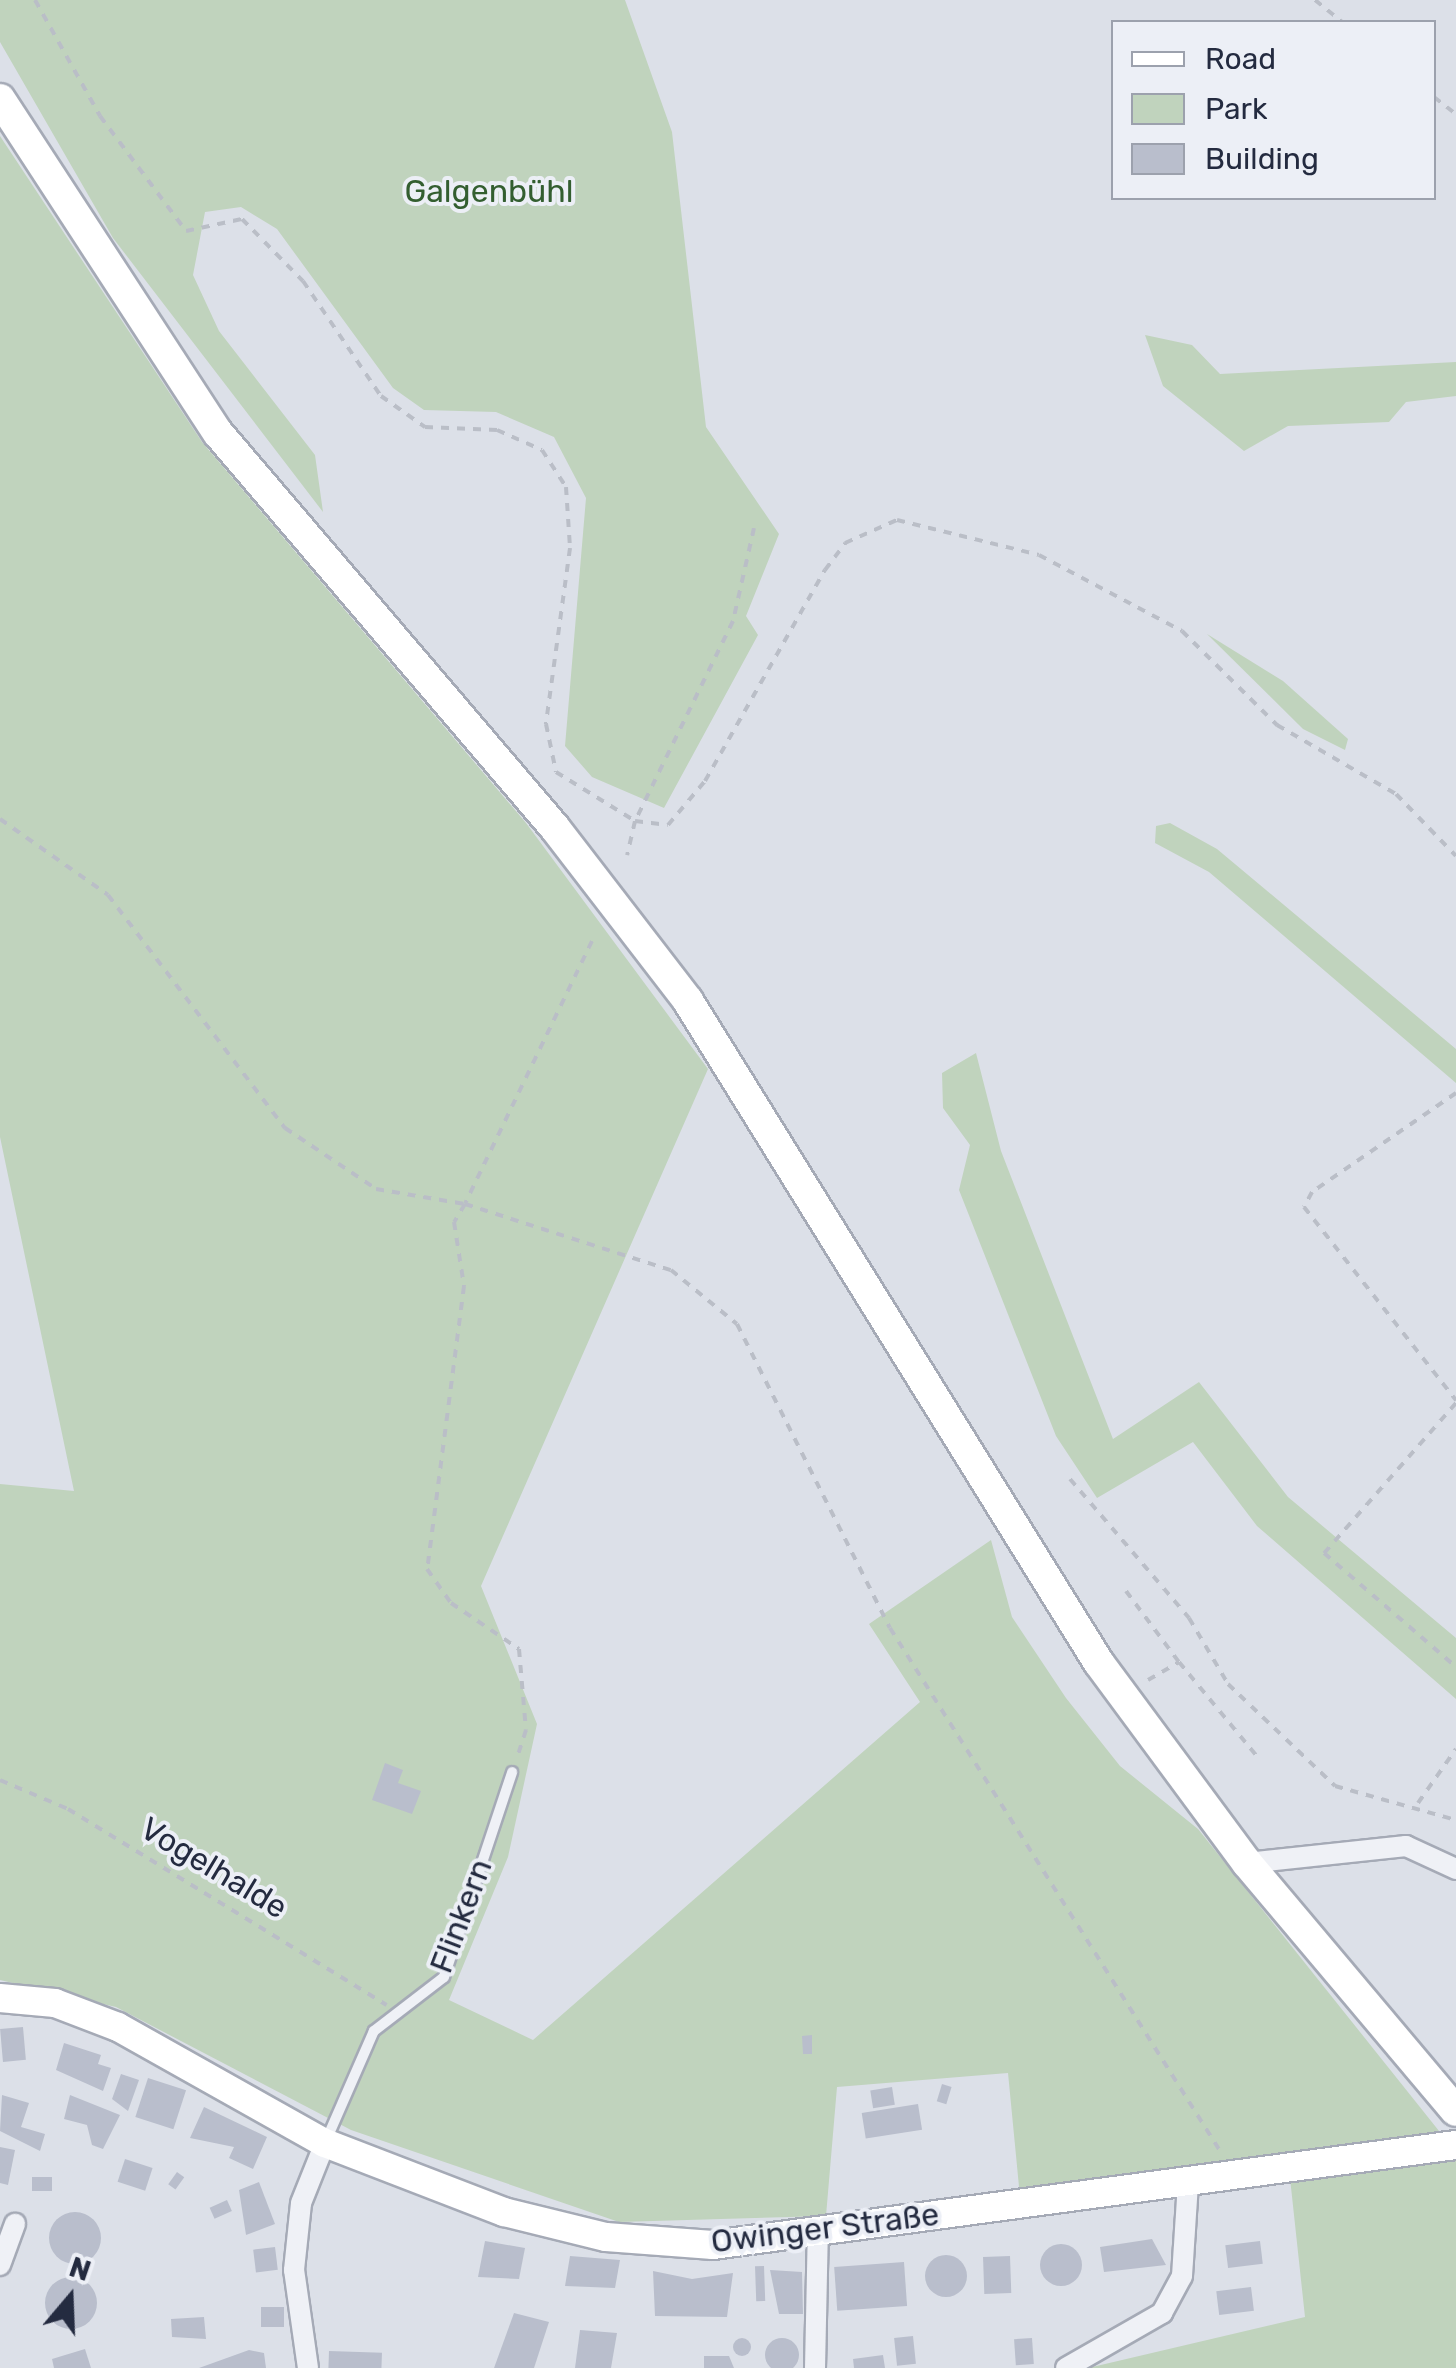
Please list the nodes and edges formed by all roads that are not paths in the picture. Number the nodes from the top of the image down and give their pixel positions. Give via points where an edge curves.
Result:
1 (0, 99) edge
2 (512, 1772) road end
3 (1247, 1862) junction
4 (1456, 1869) edge
5 (0, 1998) edge
6 (1456, 2111) edge
7 (325, 2144) junction
8 (1456, 2146) edge
9 (1188, 2183) junction
10 (15, 2224) dead end
11 (818, 2230) junction
12 (0, 2265) edge
13 (308, 2368) edge
14 (815, 2368) edge
15 (1066, 2368) edge

1 - 3 main road via 218,434 555,828 707,1028 999,1509
2 - 7 lane, Flinkern via 444,1977 374,2031
3 - 4 street via 1406,1846
3 - 6 main road
5 - 7 street, Owinger Straße via 55,2003 118,2027
7 - 11 street, Owinger Straße via 504,2212 606,2237 713,2245
7 - 13 street via 301,2203 294,2270
8 - 9 street, Owinger Straße
9 - 11 street, Owinger Straße
9 - 15 street via 1182,2276 1162,2313
10 - 12 street
11 - 14 street

